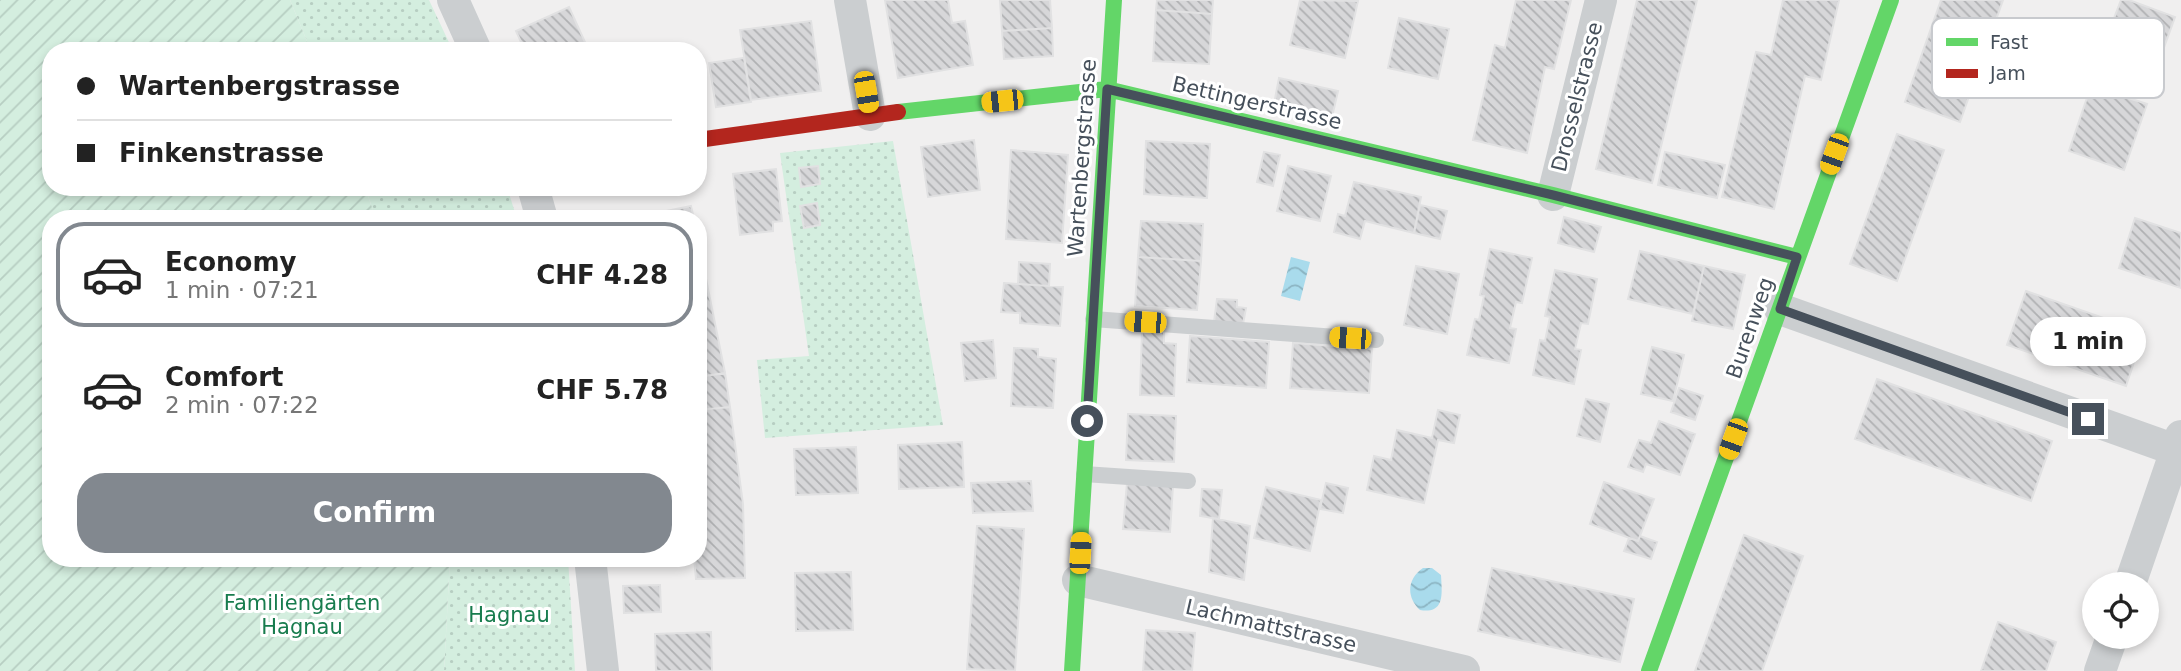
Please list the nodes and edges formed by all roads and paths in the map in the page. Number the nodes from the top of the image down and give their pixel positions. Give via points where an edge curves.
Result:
1 (453, 0) edge
2 (850, 0) edge
3 (1114, 0) edge
4 (1601, 0) edge
5 (1891, 0) edge
6 (472, 42) edge
7 (1107, 89) junction
8 (870, 115) junction
9 (707, 140) edge
10 (1553, 195) junction
11 (1797, 257) junction
12 (1780, 309) junction
13 (1093, 318) junction
14 (1376, 340) dead end
15 (2179, 446) edge
16 (1084, 474) junction
17 (1188, 481) dead end
18 (591, 567) edge
19 (2134, 572) edge
20 (1078, 580) junction
21 (2108, 649) edge
22 (603, 671) edge
23 (1072, 671) edge
24 (1464, 671) edge
25 (1649, 671) edge
26 (2100, 671) edge

1 - 6 street
2 - 8 street
3 - 7 street, Wartenbergstrasse
4 - 10 street, Drosselstrasse
5 - 11 street, Burenweg
7 - 8 street, Bettingerstrasse
7 - 10 street, Bettingerstrasse
7 - 13 street, Wartenbergstrasse
8 - 9 street, Bettingerstrasse
10 - 11 street, Bettingerstrasse
11 - 12 street, Burenweg
12 - 15 street
12 - 25 street, Burenweg
13 - 14 lane
13 - 16 street, Wartenbergstrasse
15 - 19 street
16 - 17 lane
16 - 20 street, Wartenbergstrasse
18 - 22 street
20 - 23 street, Wartenbergstrasse
20 - 24 street, Lachmattstrasse
21 - 26 street

